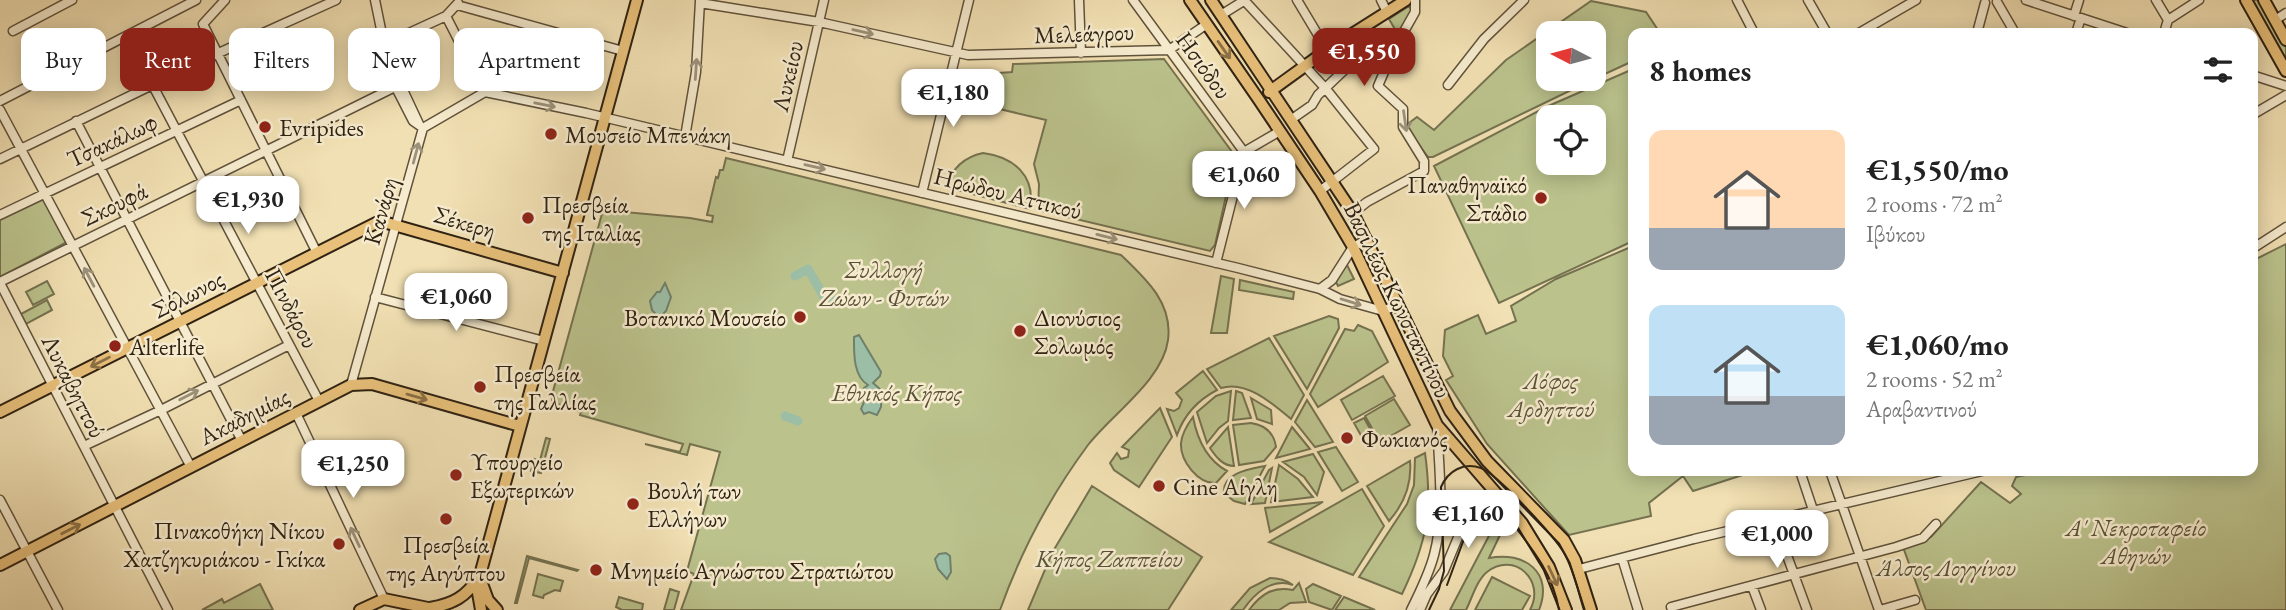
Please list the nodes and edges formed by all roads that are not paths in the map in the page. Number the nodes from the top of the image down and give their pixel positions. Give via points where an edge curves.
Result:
1 (72, 0) edge
2 (196, 0) edge
3 (225, 0) edge
4 (310, 0) edge
5 (336, 0) edge
6 (637, 0) edge
7 (824, 0) edge
8 (969, 0) edge
9 (1079, 0) edge
10 (1133, 0) edge
11 (1190, 0) edge
12 (1210, 0) edge
13 (1297, 0) edge
14 (1381, 0) edge
15 (1406, 0) edge
16 (1415, 0) edge
17 (1524, 0) edge
18 (1737, 0) edge
19 (1916, 0) edge
20 (2026, 0) edge
21 (2079, 0) edge
22 (2156, 0) edge
23 (2199, 0) edge
24 (2246, 0) edge
25 (2264, 0) edge
26 (366, 1) edge
27 (700, 1) edge
28 (1242, 1) edge
29 (1999, 1) edge
30 (458, 2) edge
31 (1813, 2) edge
32 (1982, 2) edge
33 (375, 3) edge
34 (316, 9) junction
35 (1387, 12) junction
36 (2286, 13) edge
37 (1221, 15) junction
38 (446, 16) junction
39 (2077, 17) junction
40 (2168, 20) junction
41 (2275, 20) junction
42 (819, 22) junction
43 (1207, 24) junction
44 (380, 28) edge
45 (420, 28) edge
46 (1751, 28) edge
47 (1825, 28) edge
48 (1868, 28) edge
49 (1978, 28) edge
50 (2012, 28) edge
51 (2076, 28) edge
52 (2111, 28) edge
53 (2166, 28) edge
54 (12, 31) dead end
55 (2286, 40) edge
56 (1169, 50) junction
57 (1326, 50) junction
58 (623, 51) junction
59 (218, 53) junction
60 (956, 53) junction
61 (1081, 53) junction
62 (215, 54) edge
63 (1359, 56) dead end
64 (1304, 66) junction
65 (2286, 71) edge
66 (2258, 77) edge
67 (1448, 85) dead end
68 (2286, 86) edge
69 (1326, 89) junction
70 (1272, 90) junction
71 (138, 91) edge
72 (156, 91) edge
73 (388, 91) edge
74 (398, 91) edge
75 (404, 91) edge
76 (485, 92) junction
77 (2286, 95) edge
78 (241, 100) junction
79 (1259, 100) junction
80 (0, 101) edge
81 (0, 110) edge
82 (2258, 111) edge
83 (606, 118) junction
84 (1292, 119) junction
85 (76, 121) junction
86 (421, 126) junction
87 (177, 131) junction
88 (1280, 131) junction
89 (685, 137) junction
90 (20, 148) junction
91 (266, 150) junction
92 (1244, 152) junction
93 (0, 159) edge
94 (787, 160) junction
95 (99, 167) junction
96 (203, 181) junction
97 (1332, 182) junction
98 (1320, 191) junction
99 (922, 192) junction
100 (44, 193) junction
101 (1353, 213) junction
102 (0, 215) edge
103 (127, 219) junction
104 (396, 225) junction
105 (2286, 228) edge
106 (1368, 239) junction
107 (2258, 245) edge
108 (73, 246) junction
109 (1353, 247) junction
110 (317, 253) junction
111 (1216, 263) junction
112 (563, 273) junction
113 (0, 283) edge
114 (257, 283) junction
115 (1320, 289) junction
116 (375, 297) junction
117 (1399, 304) junction
118 (1383, 311) junction
119 (180, 322) junction
120 (544, 341) junction
121 (289, 345) junction
122 (127, 348) junction
123 (212, 383) junction
124 (351, 385) junction
125 (53, 386) junction
126 (319, 401) junction
127 (160, 410) junction
128 (0, 412) edge
129 (296, 413) junction
130 (1437, 425) junction
131 (520, 426) junction
132 (242, 441) junction
133 (84, 446) junction
134 (191, 467) junction
135 (1802, 476) edge
136 (1832, 476) edge
137 (1954, 476) edge
138 (0, 500) edge
139 (1841, 504) junction
140 (115, 506) junction
141 (1813, 510) junction
142 (1516, 518) junction
143 (1774, 520) junction
144 (1936, 524) dead end
145 (27, 551) junction
146 (1622, 558) junction
147 (1861, 558) junction
148 (0, 565) edge
149 (1578, 569) junction
150 (480, 575) junction
151 (1795, 575) junction
152 (1752, 586) junction
153 (384, 599) junction
154 (1914, 600) dead end
155 (1671, 607) dead end
156 (434, 609) edge
157 (58, 610) edge
158 (168, 610) edge
159 (360, 610) edge
160 (481, 610) edge
161 (497, 610) edge
162 (1411, 610) edge
163 (1420, 610) edge
164 (1566, 610) edge
165 (1591, 610) edge
166 (1638, 610) edge
167 (1760, 610) edge
168 (1807, 610) edge
169 (1880, 610) edge

1 - 54 street
2 - 80 street
3 - 59 street via 203,24
4 - 34 street
5 - 34 street
6 - 58 main road
7 - 42 street, Λυκείου
8 - 60 street
9 - 61 street
10 - 56 street, Ησιόδου
11 - 43 main road, Βασιλέως Κωνσταντίνου
12 - 37 main road, Βασιλέως Κωνσταντίνου
13 - 57 street
14 - 35 street
15 - 35 main road
16 -> 101 street via 1415,12 1378,86 1403,109 1403,127 1424,161 1424,171
17 - 67 street via 1484,39
18 - 46 street
19 - 48 street
20 - 39 street
21 - 39 street
22 - 40 street
23 - 40 street
24 - 65 main road
25 - 41 main road
26 - 33 street
27 - 42 street, Μελεάγρου
89 -> 27 street via 696,72
28 - 37 street
28 - 64 street
29 - 32 street
29 - 50 street
30 - 38 street
30 - 58 street
31 - 47 street
32 - 49 street
33 - 44 street
34 - 59 street
35 - 57 main road
36 - 41 street
37 - 70 main road, Βασιλέως Κωνσταντίνου
38 - 45 street
38 - 76 street
39 - 51 street
39 - 52 street
40 - 53 street
41 - 55 main road
42 -> 60 street, Μελεάγρου
42 - 94 street, Λυκείου
43 - 56 street, Μελεάγρου
43 -> 79 main road, Βασιλέως Κωνσταντίνου
56 - 61 street, Μελεάγρου
56 - 92 street, Ησιόδου
57 - 64 main road
58 - 83 main road
59 - 62 street
59 - 78 street
60 - 61 street, Μελεάγρου
60 - 99 street
63 - 69 street
64 - 69 street
64 - 70 main road
66 - 68 street
69 - 84 street
69 - 97 street via 1374,149
70 - 79 main road
70 - 84 main road, Βασιλέως Κωνσταντίνου
71 - 85 street
72 - 87 street, Πινδάρου
73 - 91 street, Σκουφά
74 - 86 street via 413,121
75 - 86 street
76 -> 83 street, Ηρώδου Αττικού
76 - 86 street
77 - 82 street
78 - 87 street, Τσακάλωφ
78 - 91 street
79 - 88 main road, Βασιλέως Κωνσταντίνου
81 - 90 street
83 - 89 street, Ηρώδου Αττικού
83 - 112 main road
84 - 97 main road, Βασιλέως Κωνσταντίνου
85 - 90 street
85 - 95 street
104 -> 86 street, Κανάρη
87 - 95 street, Τσακάλωφ
87 - 96 street, Πινδάρου
88 - 92 street
88 - 98 main road, Βασιλέως Κωνσταντίνου
89 - 94 street, Ηρώδου Αττικού
90 - 93 street
90 - 100 street
91 - 96 street, Σκουφά
91 - 110 street
92 - 111 street
94 -> 99 street, Ηρώδου Αττικού
95 - 100 street, Τσακάλωφ
95 - 103 street
96 - 103 street, Σκουφά
96 - 114 street, Πινδάρου
97 - 98 street
97 - 101 main road, Βασιλέως Κωνσταντίνου
98 - 109 main road, Βασιλέως Κωνσταντίνου
99 -> 111 street, Ηρώδου Αττικού
100 - 102 street, Τσακάλωφ
100 - 108 street
101 - 106 main road, Βασιλέως Κωνσταντίνου
103 - 108 street, Σκουφά
103 - 119 street
104 - 110 main road, Σόλωνος via 380,221
104 - 112 main road, Σέκερη
104 - 116 street, Κανάρη
105 - 107 street
106 - 109 street
106 - 117 main road, Βασιλέως Κωνσταντίνου
108 - 113 street, Σκουφά
122 -> 108 street
109 - 115 street via 1332,280
109 - 118 main road, Βασιλέως Κωνσταντίνου
110 - 114 main road, Σόλωνος
111 - 115 street, Ηρώδου Αττικού
112 - 120 main road
113 - 125 street, Λυκαβηττού
114 - 119 main road, Σόλωνος
114 - 121 street, Πινδάρου
115 -> 118 street, Ηρώδου Αττικού
116 - 120 street
116 - 124 street, Κανάρη
117 - 118 street
117 - 149 main road, Βασιλέως Κωνσταντίνου via 1450,411 1487,461 1552,525
118 - 130 main road, Βασιλέως Κωνσταντίνου
119 - 122 main road, Σόλωνος
119 - 123 street
120 - 131 main road
121 - 123 street
121 - 126 street, Πινδάρου
122 -> 125 main road, Σόλωνος
122 - 127 street
127 -> 123 street
123 - 132 street
124 - 126 main road, Ακαδημίας
124 -> 131 main road via 372,384
125 - 128 main road, Σόλωνος
125 - 133 street, Λυκαβηττού
126 - 129 main road, Ακαδημίας
127 - 133 street
127 - 134 street
129 - 132 main road, Ακαδημίας
153 -> 129 street
130 - 142 main road, Βασιλέως Κωνσταντίνου
130 - 162 street via 1438,535 1426,580
131 - 150 main road
132 - 134 main road, Ακαδημίας
133 - 140 street, Λυκαβηττού
134 - 140 main road, Ακαδημίας
135 - 141 street
136 - 139 street
137 - 139 street
138 - 145 street
139 - 141 street
139 - 147 street
145 -> 140 main road, Ακαδημίας
140 - 158 street, Λυκαβηττού
141 - 143 street
142 - 163 street via 1490,508 1472,512
142 -> 164 main road, Βασιλέως Κωνσταντίνου via 1549,566
143 - 146 street
143 - 151 street
144 - 147 street via 1923,538
145 - 148 main road, Ακαδημίας
145 - 157 street
146 - 149 street
146 - 166 street
147 - 151 street
147 - 169 street
149 - 165 main road, Βασιλέως Κωνσταντίνου
150 - 156 main road via 467,594
150 - 160 main road
150 - 161 main road via 484,593
151 - 152 street
151 - 168 street
152 - 155 street
152 - 167 street
153 - 156 main road
153 - 159 main road
154 - 169 street

